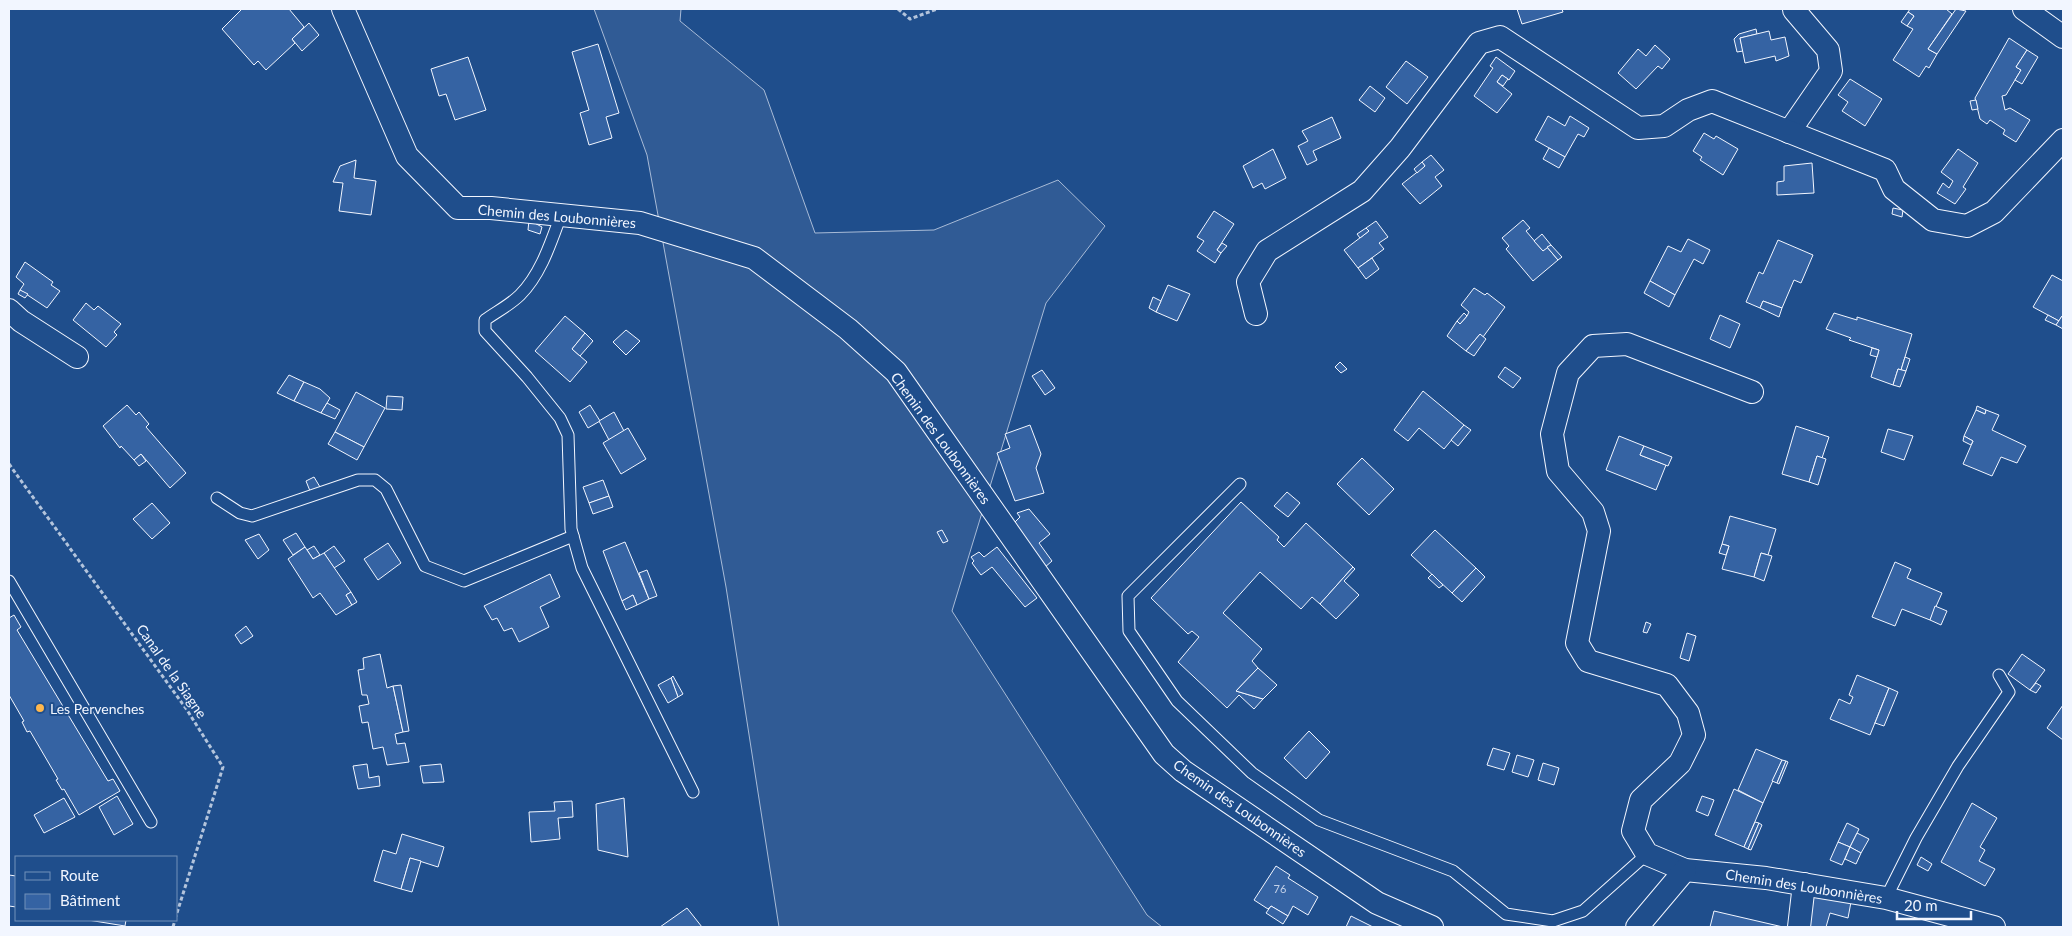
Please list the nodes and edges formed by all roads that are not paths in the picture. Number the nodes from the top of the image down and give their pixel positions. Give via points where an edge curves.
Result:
1 (343, 9) edge
2 (2024, 9) edge
3 (1794, 10) edge
4 (2063, 38) edge
5 (1789, 132) junction
6 (2063, 140) edge
7 (561, 215) junction
8 (9, 310) edge
9 (1256, 314) dead end
10 (77, 357) dead end
11 (1752, 392) dead end
12 (1240, 484) dead end
13 (217, 498) dead end
14 (573, 536) junction
15 (9, 580) edge
16 (1999, 675) dead end
17 (693, 792) dead end
18 (151, 822) dead end
19 (1647, 854) junction
20 (1685, 870) junction
21 (1804, 884) junction
22 (1886, 898) junction
23 (1432, 927) edge
24 (1637, 927) edge
25 (1799, 927) edge
26 (1994, 927) edge

1 - 7 street, Chemin des Loubonnières via 407,156 458,208
2 - 4 street
3 - 5 street via 1828,50 1831,72
5 - 6 street via 1885,170 1894,190 1933,220 1967,226 1994,212
5 - 9 street via 1712,102 1688,110 1664,126 1638,128 1500,37 1479,43 1400,148 1362,191 1267,251 1248,282
7 - 14 lane via 548,252 530,283 520,295 485,320 484,331 560,418 568,435
7 - 23 street, Chemin des Loubonnières via 640,223 754,258 848,329 896,372 1164,754 1183,771 1377,903
8 - 10 street
11 - 19 street via 1627,344 1593,346 1568,373 1552,434 1558,471 1593,512 1599,531 1577,643 1588,661 1667,685 1688,713 1694,736 1680,763 1641,800 1633,831
12 - 19 lane via 1128,596 1129,630 1177,701 1252,773 1319,820 1453,871 1506,914 1553,921 1583,911
13 - 14 lane via 240,513 252,516 358,480 375,480 386,489 425,566 464,581
14 - 17 lane via 582,568
15 - 18 lane
16 - 22 lane via 2009,692 1958,766
19 - 20 street, Chemin des Loubonnières
20 - 21 street, Chemin des Loubonnières
20 - 24 street
21 - 22 street, Chemin des Loubonnières
21 - 25 street
22 - 26 street, Chemin des Loubonnières

